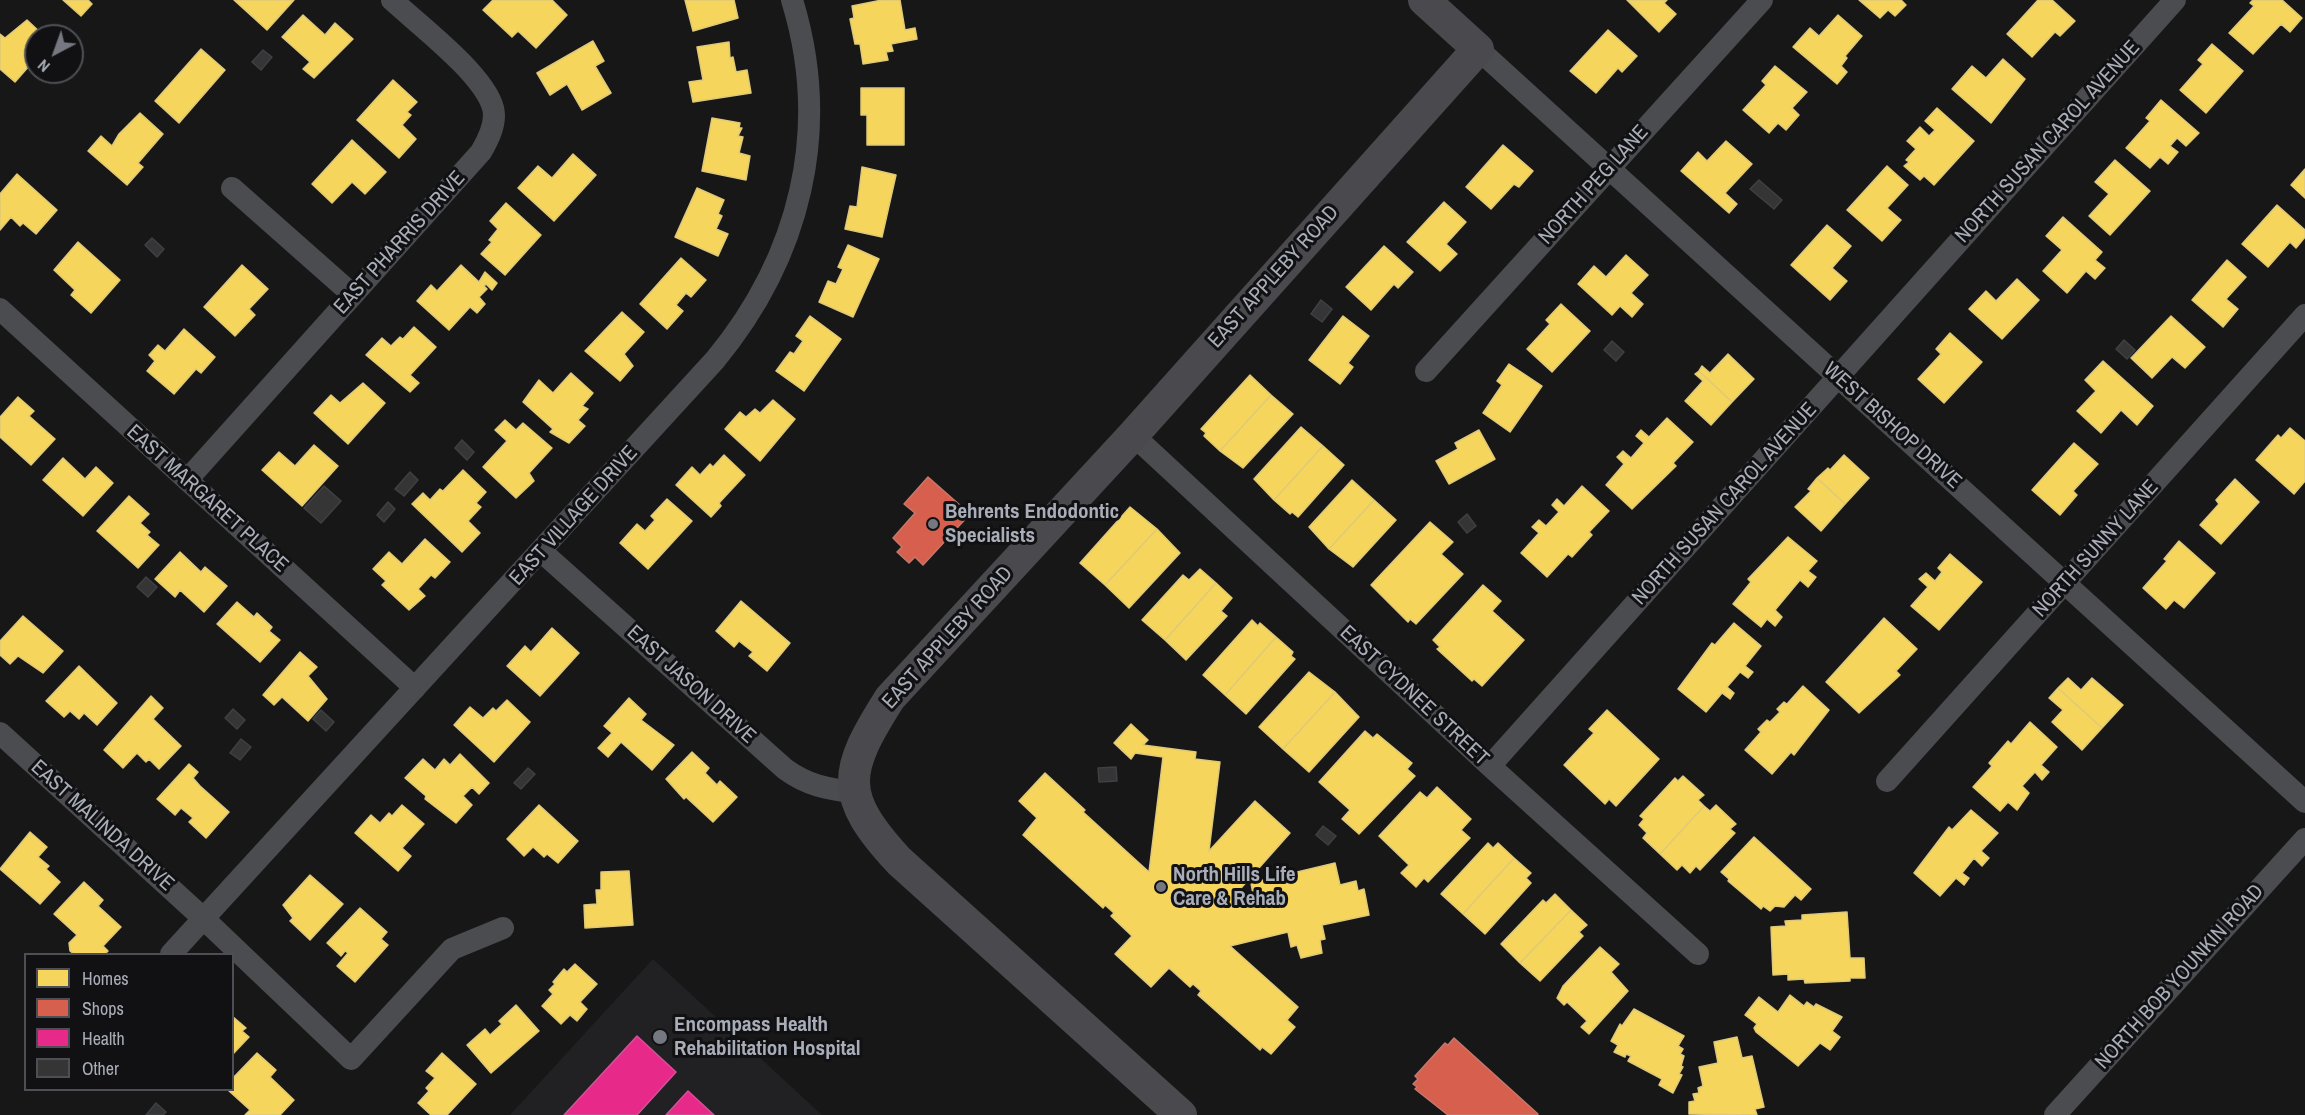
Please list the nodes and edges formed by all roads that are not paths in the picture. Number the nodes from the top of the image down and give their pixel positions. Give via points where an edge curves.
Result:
1 (392, 0) edge
2 (792, 0) edge
3 (1424, 0) edge
4 (1762, 0) edge
5 (2175, 0) edge
6 (1478, 49) junction
7 (1609, 168) junction
8 (232, 188) dead end
9 (353, 295) junction
10 (0, 309) edge
11 (2305, 315) edge
12 (1426, 370) dead end
13 (1838, 377) junction
14 (1132, 435) junction
15 (187, 480) junction
16 (542, 552) junction
17 (2065, 584) junction
18 (415, 688) junction
19 (0, 733) edge
20 (1490, 766) junction
21 (1887, 781) dead end
22 (854, 792) junction
23 (2305, 802) edge
24 (2305, 839) edge
25 (204, 919) junction
26 (503, 928) dead end
27 (172, 953) edge
28 (1698, 954) dead end
29 (1181, 1115) edge
30 (2055, 1115) edge

1 - 9 street, EAST PHARRIS DRIVE via 481,82 494,110 491,135 481,152
2 - 16 street, EAST VILLAGE DRIVE via 808,73 809,127 793,220 775,268 738,332
3 - 6 street
4 - 7 street, NORTH PEG LANE
5 - 13 street, NORTH SUSAN CAROL AVENUE
6 - 7 street, WEST BISHOP DRIVE
6 - 14 street, EAST APPLEBY ROAD
7 - 12 street, NORTH PEG LANE
7 - 13 street, WEST BISHOP DRIVE
8 - 9 street
9 - 15 street, EAST PHARRIS DRIVE
10 - 15 street, EAST MARGARET PLACE
11 - 17 street, NORTH SUNNY LANE
13 - 17 street, WEST BISHOP DRIVE
13 - 20 street, NORTH SUSAN CAROL AVENUE
14 - 20 street, EAST CYDNEE STREET
14 - 22 street, EAST APPLEBY ROAD via 890,698 861,752
15 - 18 street, EAST MARGARET PLACE
16 - 18 street, EAST VILLAGE DRIVE
16 - 22 street, EAST JASON DRIVE via 784,770 822,789
17 - 21 street, NORTH SUNNY LANE
17 - 23 street, WEST BISHOP DRIVE
18 - 25 street, EAST VILLAGE DRIVE
19 - 25 street, EAST MALINDA DRIVE
20 - 28 street, EAST CYDNEE STREET
22 - 29 street, EAST APPLEBY ROAD via 862,816 899,861
24 - 30 street, NORTH BOB YOUNKIN ROAD
25 - 26 street, EAST MALINDA DRIVE via 351,1059 452,949
25 - 27 street, EAST VILLAGE DRIVE

